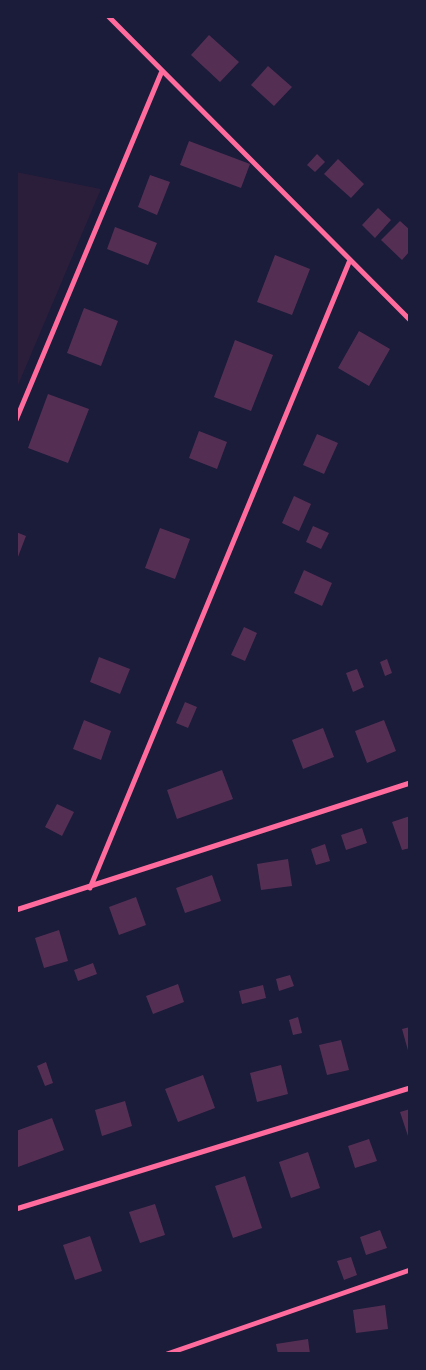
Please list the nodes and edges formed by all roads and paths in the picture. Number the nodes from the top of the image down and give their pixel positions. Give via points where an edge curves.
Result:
1 (108, 16) edge
2 (162, 71) junction
3 (350, 260) junction
4 (410, 320) edge
5 (16, 420) edge
6 (410, 783) edge
7 (90, 888) junction
8 (16, 910) edge
9 (410, 1088) edge
10 (16, 1209) edge
11 (410, 1270) edge
12 (167, 1354) edge

1 - 2 street
2 - 3 street
2 - 5 street
3 - 4 street
3 - 7 street
6 - 7 street
7 - 8 street
9 - 10 street
11 - 12 street

